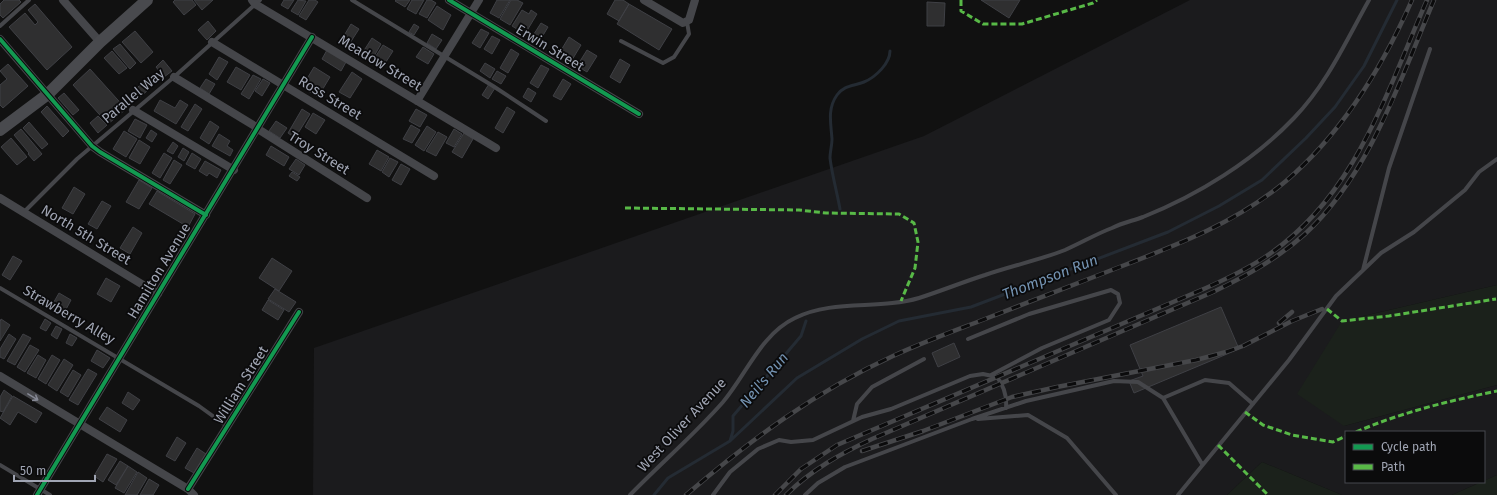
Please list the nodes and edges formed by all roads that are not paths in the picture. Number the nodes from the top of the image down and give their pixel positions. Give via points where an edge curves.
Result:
1 (30, 0) edge
2 (63, 0) edge
3 (147, 0) edge
4 (352, 0) edge
5 (449, 0) edge
6 (479, 0) edge
7 (644, 0) edge
8 (695, 0) edge
9 (1369, 0) edge
10 (256, 1) edge
11 (471, 13) junction
12 (687, 22) junction
13 (0, 26) edge
14 (312, 38) junction
15 (0, 39) edge
16 (621, 41) dead end
17 (100, 42) junction
18 (212, 42) junction
19 (1430, 49) dead end
20 (444, 57) junction
21 (174, 77) junction
22 (284, 85) junction
23 (48, 94) junction
24 (417, 101) junction
25 (133, 110) junction
26 (639, 114) dead end
27 (546, 121) dead end
28 (258, 129) junction
29 (0, 130) edge
30 (92, 146) junction
31 (496, 148) dead end
32 (1497, 159) edge
33 (234, 170) junction
34 (434, 176) dead end
35 (0, 198) edge
36 (367, 198) dead end
37 (24, 212) junction
38 (206, 215) junction
39 (1363, 271) junction
40 (0, 288) edge
41 (158, 294) junction
42 (299, 312) dead end
43 (968, 339) dead end
44 (119, 357) junction
45 (924, 359) dead end
46 (990, 375) junction
47 (0, 376) edge
48 (1163, 398) junction
49 (1252, 404) junction
50 (1006, 408) junction
51 (972, 419) junction
52 (853, 421) junction
53 (79, 424) junction
54 (228, 427) junction
55 (1202, 464) junction
56 (0, 465) edge
57 (38, 492) edge
58 (191, 492) edge
59 (50, 495) edge
60 (630, 495) edge
61 (713, 495) edge
62 (806, 495) edge
63 (1116, 495) edge
64 (1178, 495) edge

1 - 13 lane
2 - 17 street
3 - 17 street
4 - 20 lane
5 - 11 street, Erwin Street
6 - 11 street
7 - 12 street via 680,22
8 - 12 street via 691,17
9 - 60 lane, West Oliver Avenue via 1329,74 1295,117 1260,149 1222,176 1170,205 1066,249 906,301 855,304 794,318 772,334 722,403
10 - 14 street, Meadow Street
10 - 18 lane, Parallel Way
11 - 20 street
11 - 26 street, Erwin Street
12 - 16 lane via 689,34 674,57 663,63
14 - 22 street, Hamilton Avenue
14 - 24 street, Meadow Street
15 - 23 street
17 - 23 street
18 - 21 lane, Parallel Way
18 - 22 street, Ross Street
19 - 39 lane via 1389,168
20 - 24 street
20 - 27 lane
21 - 25 lane, Parallel Way
21 - 28 street, Troy Street
22 - 28 street, Hamilton Avenue
22 - 34 street, Ross Street
23 - 29 street
23 - 30 street
24 - 31 street, Meadow Street
25 - 30 lane, Parallel Way
25 - 33 street
28 - 33 street, Hamilton Avenue
28 - 36 street, Troy Street
30 - 37 lane, Parallel Way
30 - 38 street
32 - 39 lane via 1479,172 1465,190 1414,232 1381,253
33 - 38 street, Hamilton Avenue
35 - 37 street, North 5th Street
37 - 41 street, North 5th Street
38 - 41 street, Hamilton Avenue
39 - 49 lane via 1336,296 1289,360
40 - 44 lane, Strawberry Alley
41 - 44 street, Hamilton Avenue
42 - 54 street, William Street
43 - 46 lane via 1029,314 1111,290 1118,294 1120,303 1109,320 1042,348
44 - 53 street, Hamilton Avenue
44 - 54 lane, Strawberry Alley
45 - 52 lane via 872,386 857,404
46 - 50 lane via 997,377 1002,383 1007,399
46 - 52 lane via 970,376 891,409
47 -> 53 street
48 - 49 lane via 1205,380 1229,383
48 - 50 lane via 1138,382 1114,381
48 - 55 lane
49 - 55 lane
50 - 51 lane
51 - 62 lane via 844,467 818,483
51 - 63 lane via 1028,415 1066,438
52 - 61 lane via 813,440 779,440 758,449 730,472
53 - 57 street, Hamilton Avenue
53 - 58 street
54 - 58 street, William Street
55 - 64 lane
56 - 57 lane
57 - 59 lane

